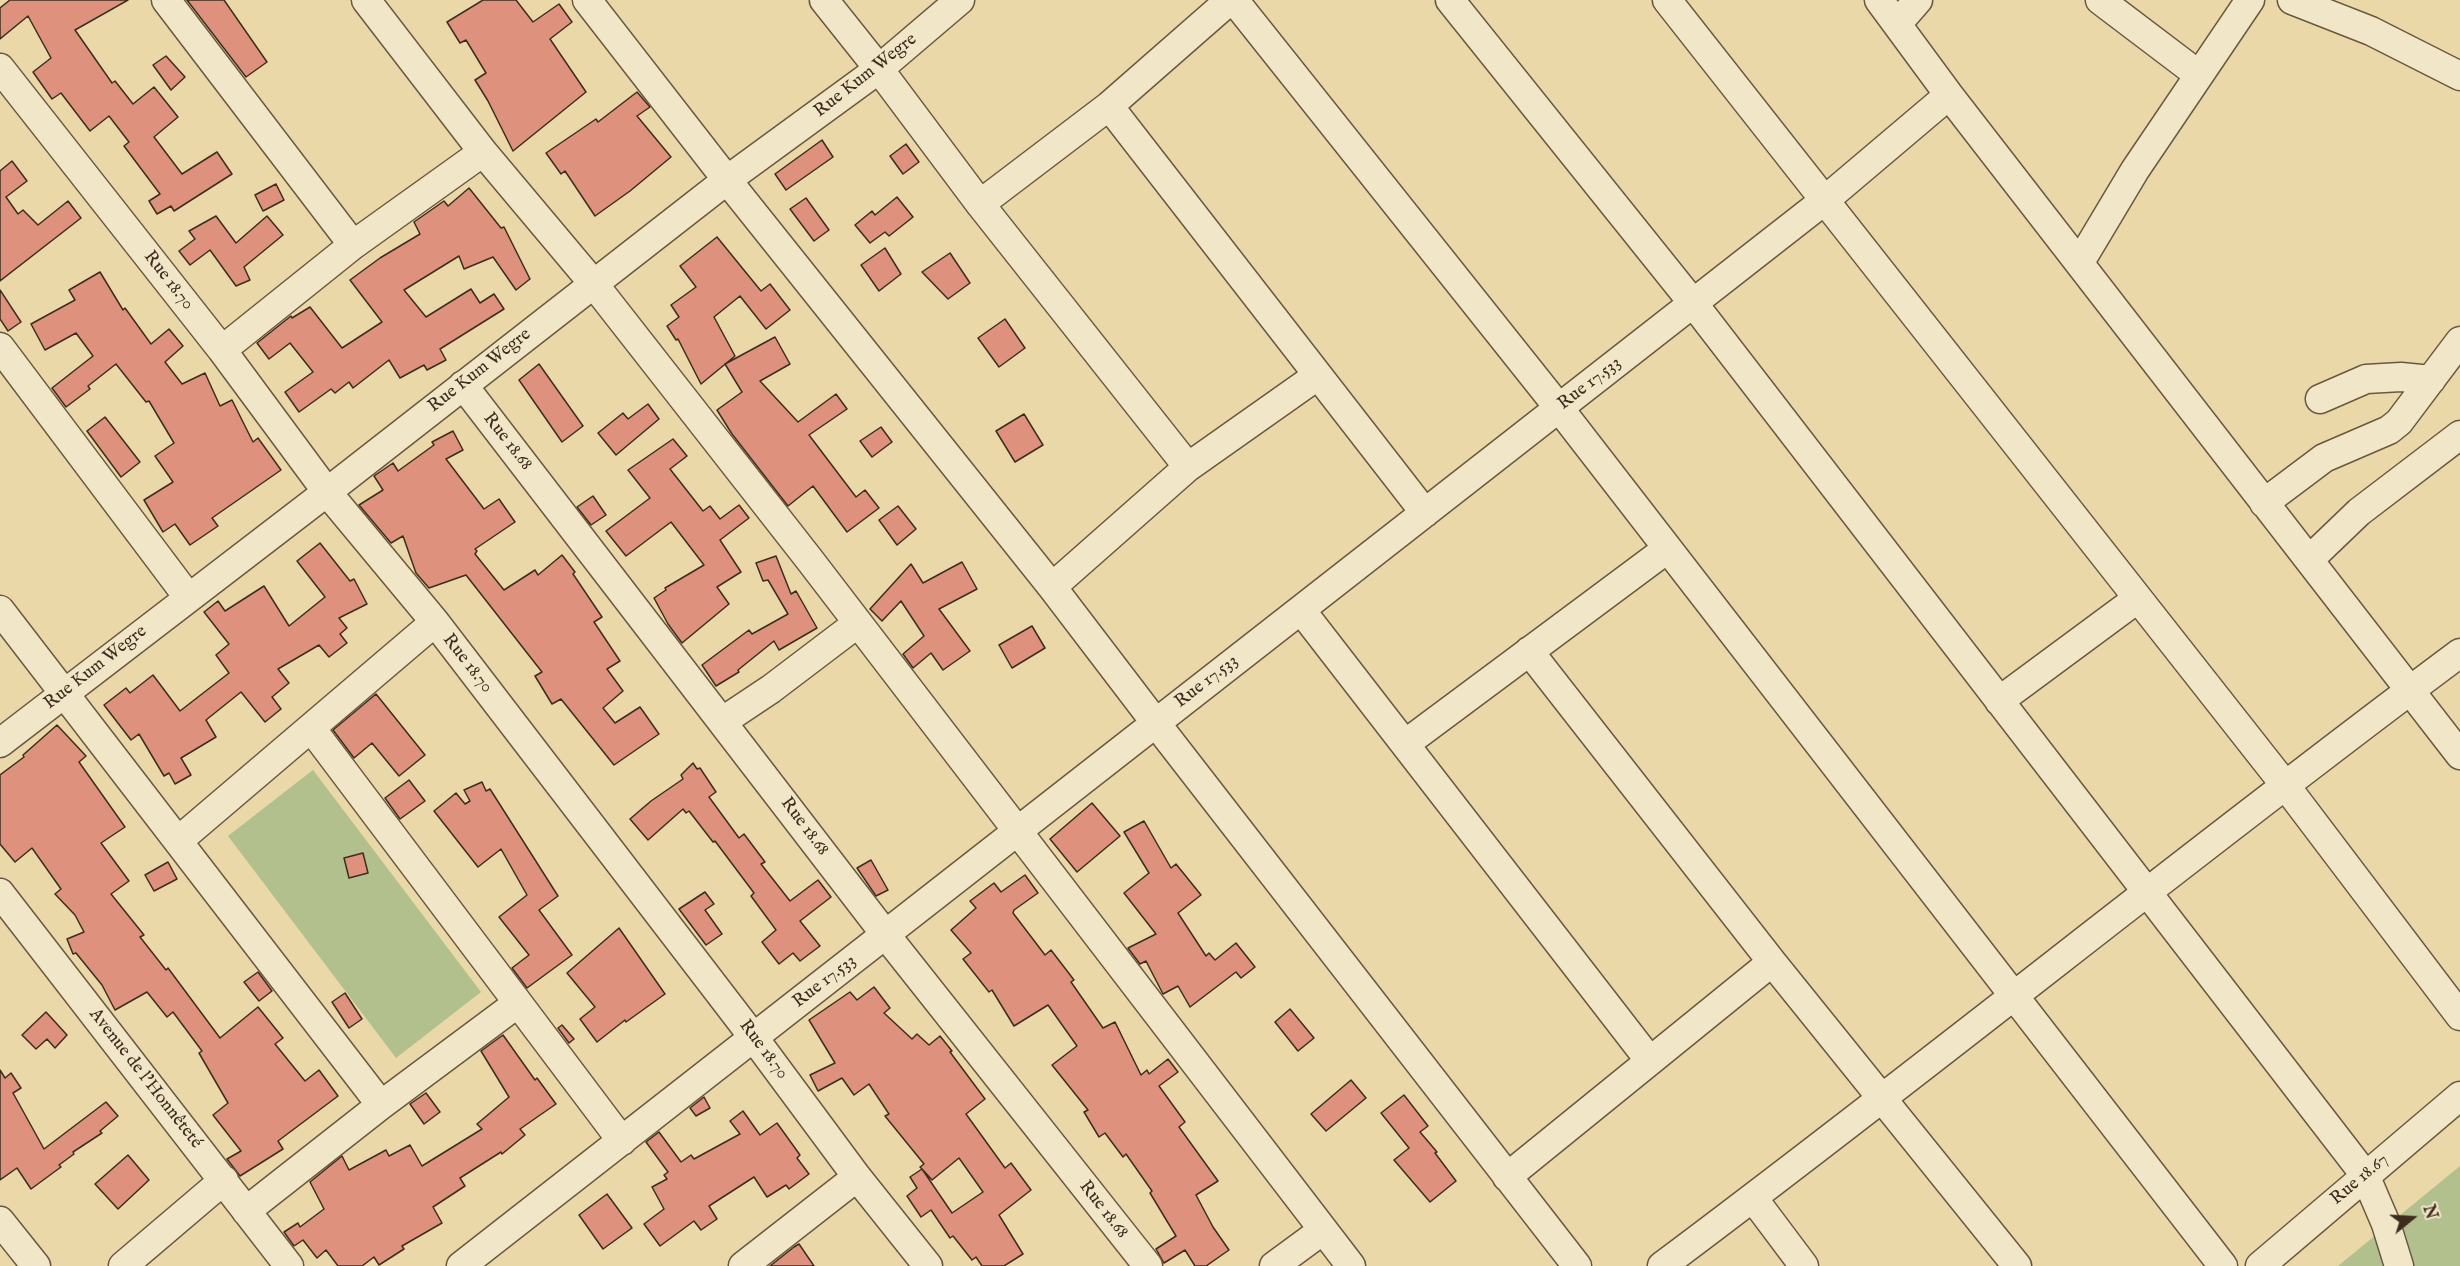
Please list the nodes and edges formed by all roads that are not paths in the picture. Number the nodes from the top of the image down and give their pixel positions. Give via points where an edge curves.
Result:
1 (166, 0) edge
2 (366, 0) edge
3 (587, 0) edge
4 (824, 0) edge
5 (960, 0) edge
6 (1232, 0) edge
7 (1450, 0) edge
8 (1667, 0) edge
9 (1879, 0) edge
10 (1918, 0) edge
11 (2100, 0) edge
12 (2250, 0) edge
13 (2292, 0) edge
14 (1898, 23) junction
15 (0, 68) edge
16 (879, 69) junction
17 (2199, 75) junction
18 (2460, 76) edge
19 (1949, 95) junction
20 (1109, 106) junction
21 (483, 152) junction
22 (727, 180) junction
23 (1825, 200) junction
24 (980, 204) junction
25 (352, 245) junction
26 (2080, 262) junction
27 (593, 283) junction
28 (1693, 303) junction
29 (0, 347) edge
30 (2457, 349) edge
31 (222, 350) junction
32 (1317, 376) junction
33 (2431, 380) junction
34 (463, 385) junction
35 (2320, 399) dead end
36 (1559, 408) junction
37 (2460, 435) edge
38 (1188, 467) junction
39 (327, 492) junction
40 (2264, 503) junction
41 (1425, 513) junction
42 (1667, 549) junction
43 (2310, 559) junction
44 (1052, 587) junction
45 (188, 597) junction
46 (2137, 599) junction
47 (0, 610) edge
48 (1301, 610) junction
49 (435, 622) junction
50 (858, 623) junction
51 (1529, 651) junction
52 (2460, 653) edge
53 (2410, 691) junction
54 (64, 693) junction
55 (1999, 701) junction
56 (723, 721) junction
57 (1155, 722) junction
58 (311, 728) junction
59 (0, 743) edge
60 (1405, 744) junction
61 (2460, 755) edge
62 (2285, 785) junction
63 (1018, 832) junction
64 (178, 842) junction
65 (2145, 892) junction
66 (0, 893) edge
67 (885, 934) junction
68 (1772, 962) junction
69 (2013, 996) junction
70 (518, 1003) junction
71 (2460, 1016) edge
72 (754, 1038) junction
73 (1650, 1061) junction
74 (1882, 1096) junction
75 (2460, 1096) edge
76 (381, 1106) junction
77 (622, 1141) junction
78 (2365, 1175) junction
79 (857, 1176) junction
80 (1507, 1177) junction
81 (224, 1180) junction
82 (1753, 1198) junction
83 (246, 1211) junction
84 (0, 1221) edge
85 (1323, 1230) junction
86 (36, 1266) edge
87 (123, 1266) edge
88 (289, 1266) edge
89 (461, 1266) edge
90 (742, 1266) edge
91 (928, 1266) edge
92 (1148, 1266) edge
93 (1274, 1266) edge
94 (1351, 1266) edge
95 (1577, 1266) edge
96 (1662, 1266) edge
97 (1804, 1266) edge
98 (2017, 1266) edge
99 (2223, 1266) edge
100 (2260, 1266) edge
101 (2399, 1266) edge

1 - 25 street
2 - 21 street
3 - 22 street
4 - 16 street
5 - 16 street, Rue Kum Wegre
6 - 20 street
6 - 36 street
7 - 28 street
8 - 23 street
9 - 14 street
10 - 14 street
11 - 17 street
12 - 17 street
13 - 18 street via 2371,31
14 - 19 street
15 - 31 street, Rue 18.70
16 - 22 street, Rue Kum Wegre
16 - 24 street
17 - 26 street
19 - 23 street, Rue 17.533
19 - 26 street
20 - 24 street
20 - 32 street
21 - 25 street
21 - 27 street
22 - 27 street, Rue Kum Wegre
22 - 44 street
23 - 28 street, Rue 17.533
23 - 46 street
24 - 38 street
25 - 31 street
26 - 40 street
27 - 34 street, Rue Kum Wegre
27 - 50 street
28 - 36 street, Rue 17.533
28 - 55 street
29 - 45 street
30 - 33 street
31 - 39 street, Rue 18.70
32 - 38 street
32 - 41 street
33 - 35 street via 2366,380
33 - 40 street via 2389,430 2324,458
34 - 39 street, Rue Kum Wegre
34 - 56 street, Rue 18.68
36 - 41 street, Rue 17.533
36 - 42 street
37 - 43 street via 2359,512
38 - 44 street
39 - 45 street, Rue Kum Wegre
39 - 49 street, Rue 18.70
40 - 43 street
41 - 48 street, Rue 17.533
42 - 51 street
42 - 69 street
43 - 53 street
44 - 57 street
45 - 54 street, Rue Kum Wegre
46 - 55 street
46 - 62 street
47 - 54 street
48 - 57 street, Rue 17.533
48 - 60 street
49 - 58 street
49 - 72 street, Rue 18.70
50 - 56 street
50 - 63 street
51 - 60 street
51 - 68 street
52 - 53 street
53 - 61 street
53 - 62 street
54 - 59 street, Rue Kum Wegre
54 - 64 street
55 - 65 street
56 - 67 street, Rue 18.68
57 - 63 street, Rue 17.533
57 - 80 street
58 - 64 street
58 - 70 street
60 - 73 street
62 - 65 street
62 - 71 street
63 - 67 street, Rue 17.533
63 - 85 street
64 - 76 street
65 - 69 street
65 - 78 street
66 - 81 street, Avenue de l'Honnêteté
67 - 72 street, Rue 17.533
67 - 92 street, Rue 18.68
68 - 73 street
68 - 74 street
69 - 74 street
69 - 99 street
70 - 76 street
70 - 77 street
72 - 77 street, Rue 17.533
72 - 79 street, Rue 18.70
73 - 80 street
74 - 82 street
74 - 98 street
75 - 78 street, Rue 18.67
76 - 83 street
77 - 89 street, Rue 17.533
78 - 100 street, Rue 18.67
78 - 101 street
79 - 90 street
79 - 91 street, Rue 18.70
80 - 95 street
81 - 83 street, Avenue de l'Honnêteté
81 - 87 street
82 - 96 street
82 - 97 street
83 - 88 street, Avenue de l'Honnêteté
84 - 86 street
85 - 93 street
85 - 94 street

